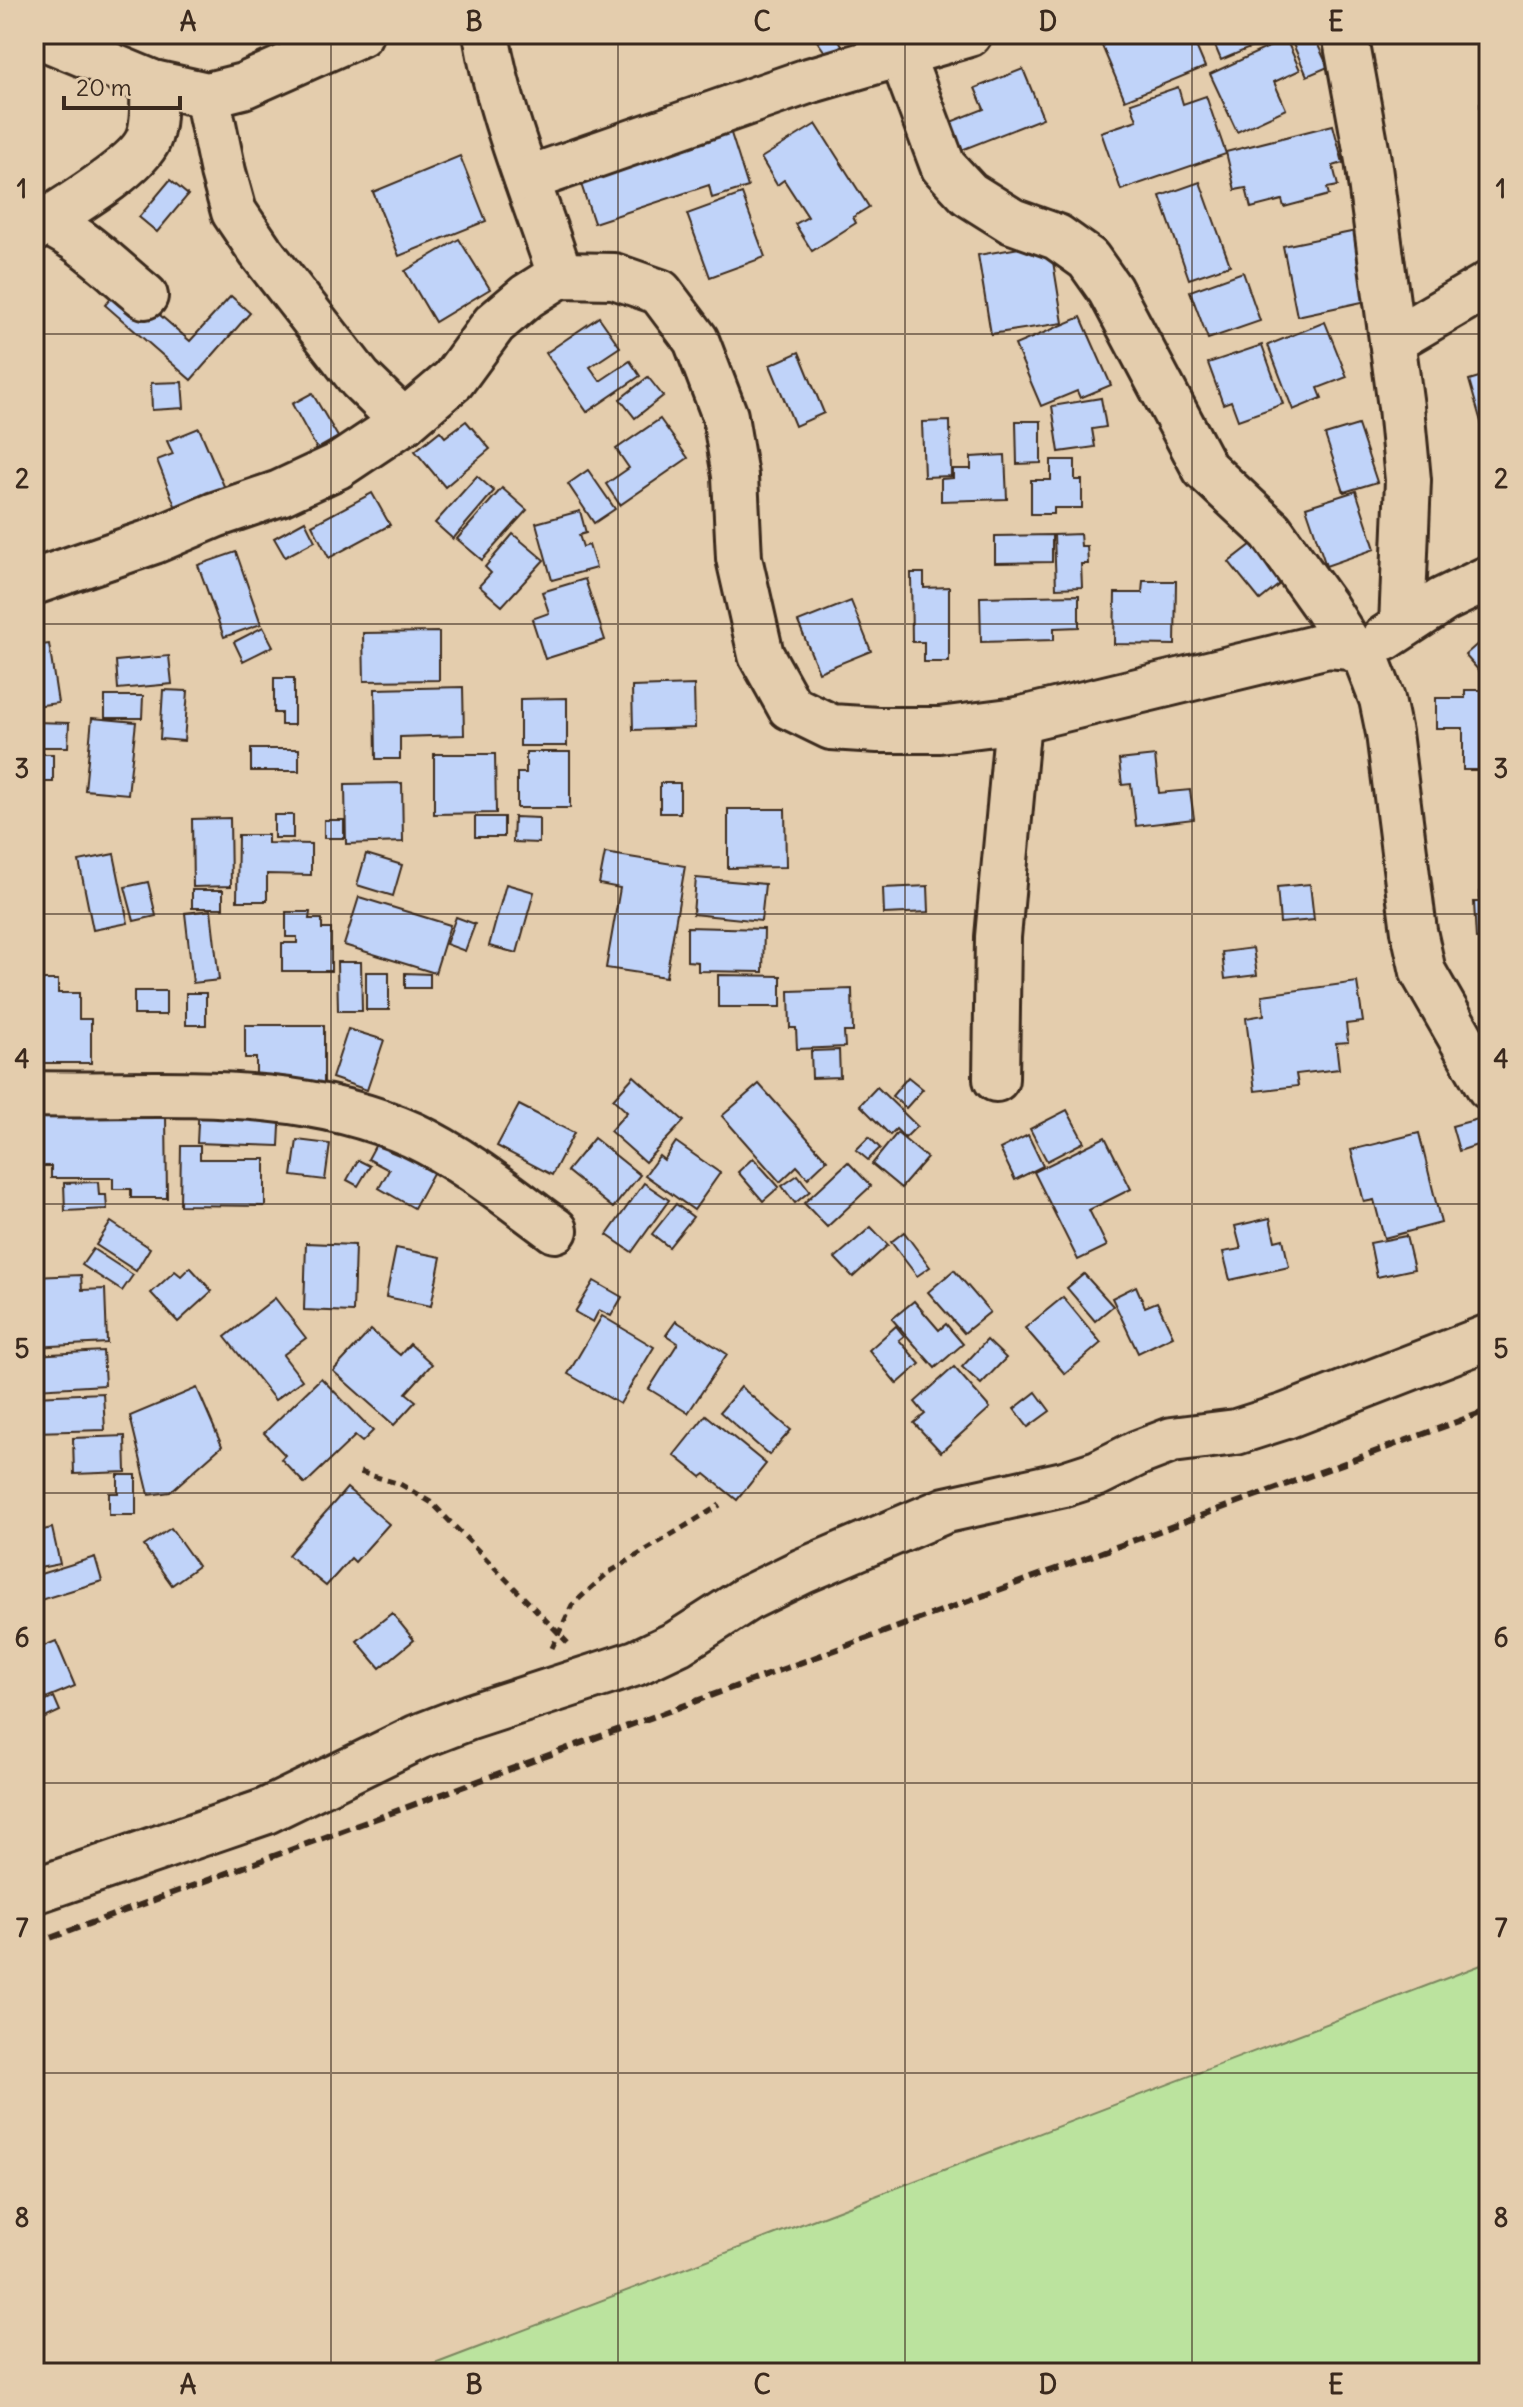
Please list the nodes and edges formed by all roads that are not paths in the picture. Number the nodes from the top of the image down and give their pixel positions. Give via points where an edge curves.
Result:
1 (35, 34) edge
2 (360, 34) edge
3 (486, 34) edge
4 (969, 34) edge
5 (1345, 34) edge
6 (899, 44) edge
7 (153, 83) junction
8 (207, 95) junction
9 (527, 179) junction
10 (38, 223) edge
11 (560, 275) junction
12 (1489, 284) edge
13 (145, 296) dead end
14 (1392, 341) junction
15 (404, 422) junction
16 (1489, 578) edge
17 (34, 582) edge
18 (1402, 626) junction
19 (1358, 651) junction
20 (1018, 720) junction
21 (996, 1079) dead end
22 (1489, 1087) edge
23 (34, 1094) edge
24 (555, 1230) dead end
25 (1489, 1337) edge
26 (34, 1891) edge

1 - 7 street
2 - 8 street via 243,86
3 - 9 street
4 - 6 street
5 - 14 street
6 - 9 street
6 - 19 street via 943,166 969,194 1012,221 1057,237 1088,259 1110,290 1205,469 1271,531
7 - 8 street
7 - 10 street via 148,142 114,175
8 - 15 street via 234,212 360,379
9 - 11 street
10 - 13 street via 76,241
11 - 15 street via 494,324 453,380
11 - 20 street via 614,276 660,292 696,340 725,416 735,476 739,558 761,655 790,707 831,727 878,730 939,730
12 - 14 street
14 - 18 street via 1408,480
15 - 17 street via 338,466 280,493
16 - 18 street
18 - 19 street
19 - 20 street via 1328,645
19 - 22 street via 1382,699 1389,733 1423,972
20 - 21 street via 998,937
23 - 24 street via 248,1095 363,1115 415,1136 482,1176
25 - 26 street via 1236,1432 1172,1440 1064,1484 946,1510 803,1571 748,1598 678,1643 597,1677 418,1737 264,1812

